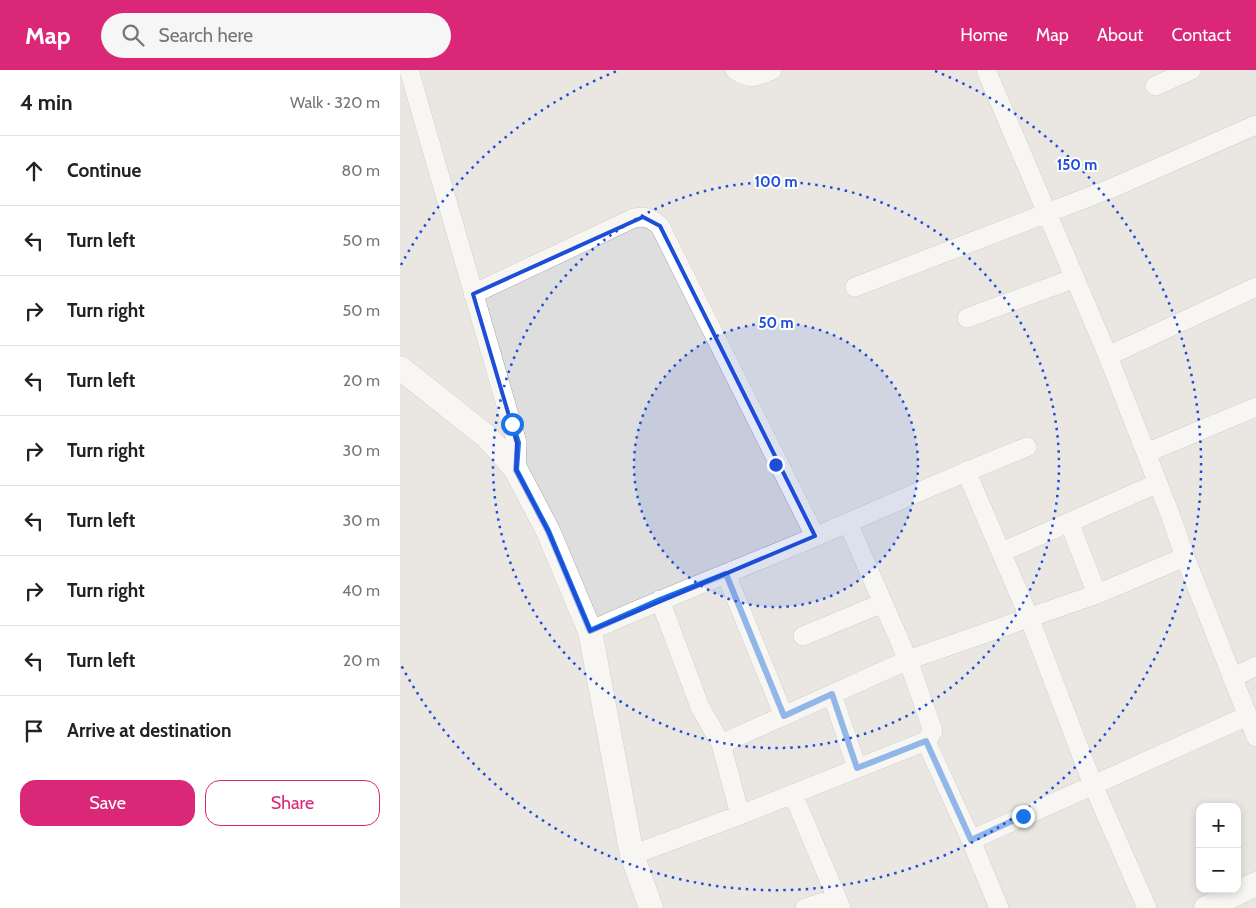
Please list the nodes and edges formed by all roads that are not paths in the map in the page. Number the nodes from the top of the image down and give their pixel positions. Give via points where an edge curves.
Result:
1 (409, 70) edge
2 (735, 70) edge
3 (772, 70) edge
4 (986, 70) edge
5 (1191, 70) edge
6 (1155, 86) dead end
7 (1256, 125) edge
8 (1048, 212) junction
9 (1075, 278) junction
10 (855, 287) dead end
11 (1256, 287) edge
12 (473, 294) junction
13 (968, 318) dead end
14 (1108, 356) junction
15 (400, 368) edge
16 (1256, 407) edge
17 (1026, 448) dead end
18 (1146, 453) junction
19 (516, 470) junction
20 (966, 471) junction
21 (1158, 483) junction
22 (1069, 522) junction
23 (848, 523) junction
24 (815, 536) junction
25 (1002, 552) junction
26 (1185, 558) junction
27 (726, 574) junction
28 (1097, 594) junction
29 (660, 600) junction
30 (883, 603) junction
31 (1029, 617) junction
32 (590, 631) junction
33 (803, 636) dead end
34 (908, 660) junction
35 (1256, 666) edge
36 (1232, 678) junction
37 (832, 694) junction
38 (784, 716) junction
39 (1247, 716) junction
40 (1256, 737) edge
41 (926, 741) junction
42 (721, 744) junction
43 (857, 768) junction
44 (1093, 785) junction
45 (793, 794) junction
46 (740, 815) junction
47 (971, 840) junction
48 (632, 855) junction
49 (1256, 884) edge
50 (839, 903) edge
51 (651, 908) edge
52 (805, 908) edge
53 (999, 908) edge
54 (1147, 908) edge
55 (1206, 908) edge

1 - 12 street
2 - 3 street via 745,77
4 - 8 street
5 - 6 street
7 - 8 street via 1112,188
8 - 9 street
8 - 10 street
9 - 13 street
9 - 14 street
11 - 14 street
12 - 19 street via 518,443
12 - 24 street via 634,218 652,219 660,226
14 - 18 street
15 - 19 street via 486,436
16 - 18 street
17 - 20 street
18 - 21 street
19 - 32 street via 548,531
20 - 23 street
20 - 25 street
21 - 22 street
21 - 26 street
22 - 25 street
22 - 28 street
23 - 24 street
23 - 30 street
24 - 27 street
25 - 31 street
26 - 28 street
26 - 36 street
27 - 29 street
27 - 38 street
28 - 31 street
29 - 32 street
29 - 42 street via 700,708
30 - 33 street
30 - 34 street
31 - 34 street
31 - 44 street
32 - 48 street
34 - 37 street
34 - 41 street via 933,730
35 - 36 street
36 - 39 street
37 - 38 street
37 - 43 street
38 - 42 street
39 - 40 street
39 - 44 street
41 - 43 street
41 - 47 street
42 - 46 street
43 - 45 street
44 - 47 street
44 - 54 street
45 - 46 street
45 - 50 street
46 - 48 street
47 - 53 street
48 - 51 street
49 - 55 street
50 - 52 street

